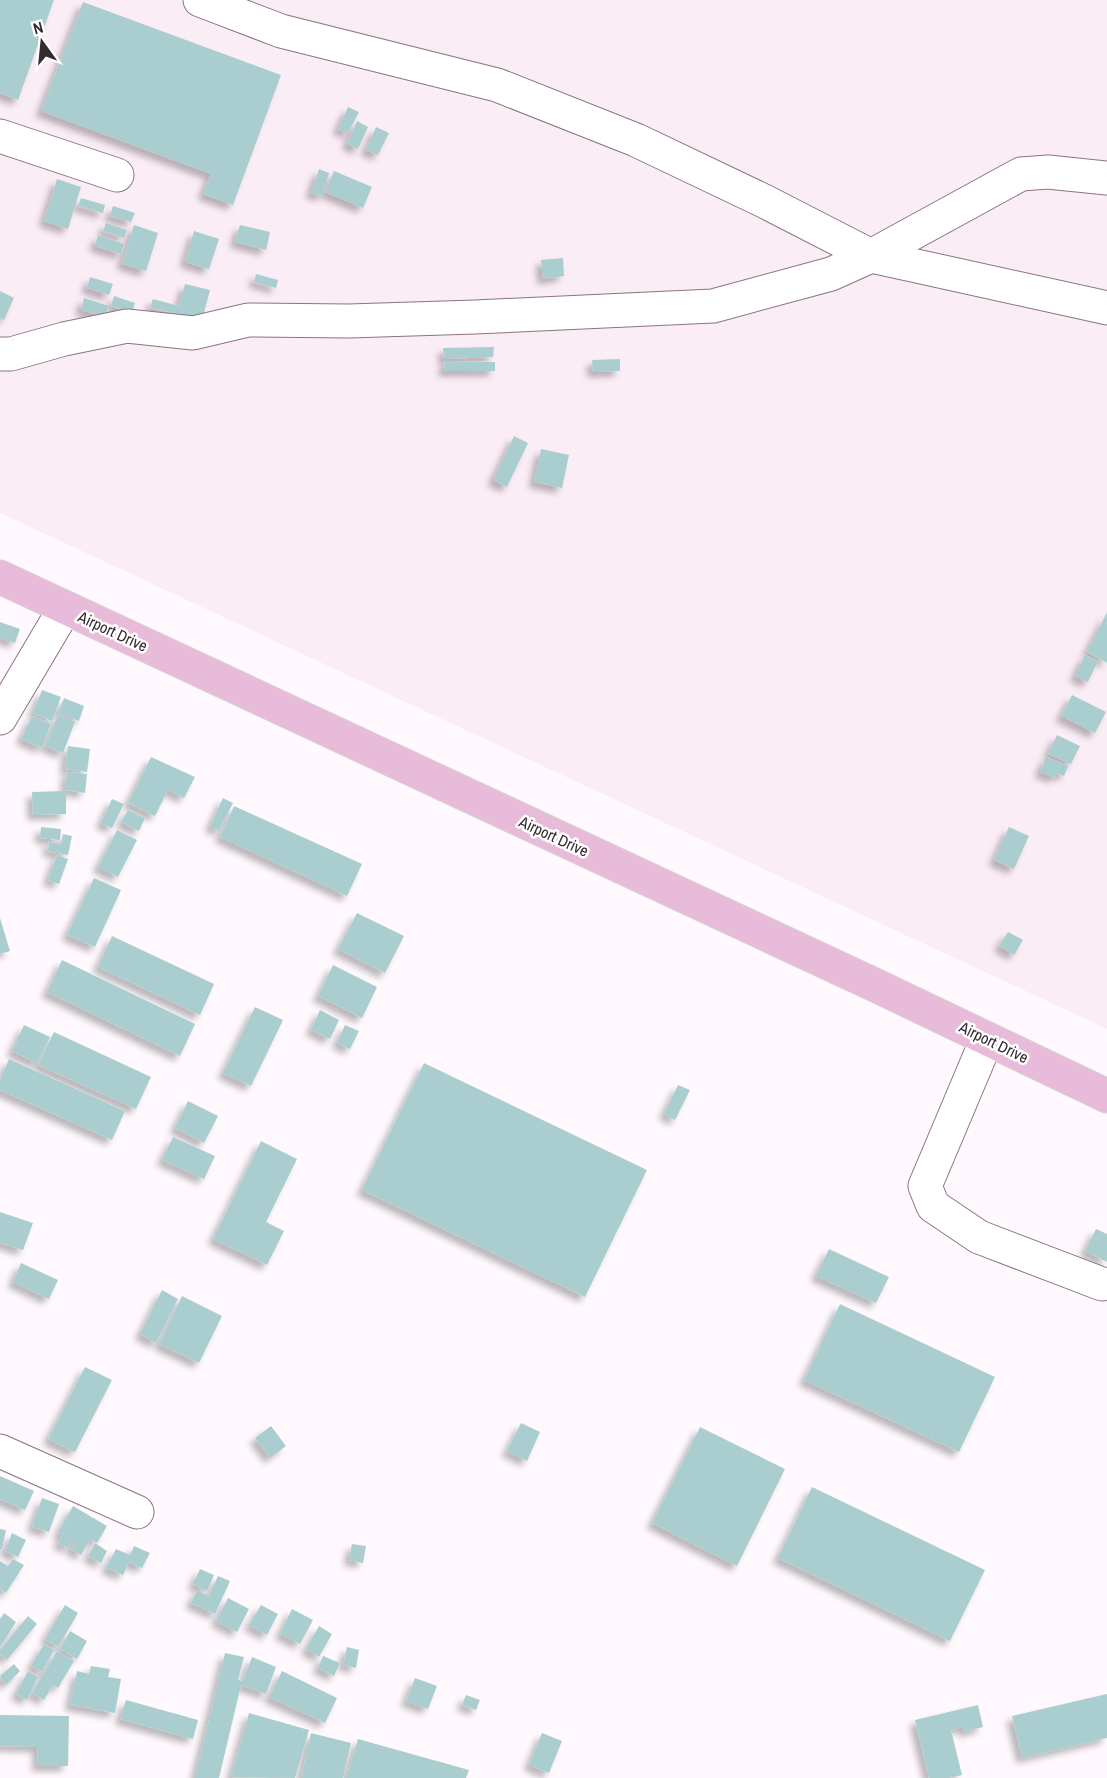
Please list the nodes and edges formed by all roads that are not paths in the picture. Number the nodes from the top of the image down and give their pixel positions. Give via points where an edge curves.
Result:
1 (200, 0) edge
2 (0, 136) edge
3 (117, 175) dead end
4 (1107, 178) edge
5 (871, 256) junction
6 (1107, 308) edge
7 (0, 354) edge
8 (0, 577) edge
9 (65, 608) junction
10 (0, 718) edge
11 (987, 1039) junction
12 (1107, 1096) edge
13 (1102, 1284) dead end
14 (0, 1451) edge
15 (137, 1512) dead end

1 - 5 street via 281,31 497,85 636,140
2 - 3 street
4 - 5 street via 1048,172 1021,174
5 - 6 street
5 - 7 street via 831,274 713,306 349,321 248,320 193,333 127,326
8 - 9 main road, Airport Drive
9 - 10 street
9 - 11 main road, Airport Drive
11 - 12 main road, Airport Drive
11 - 13 street via 925,1186 933,1206 979,1237
14 - 15 street

